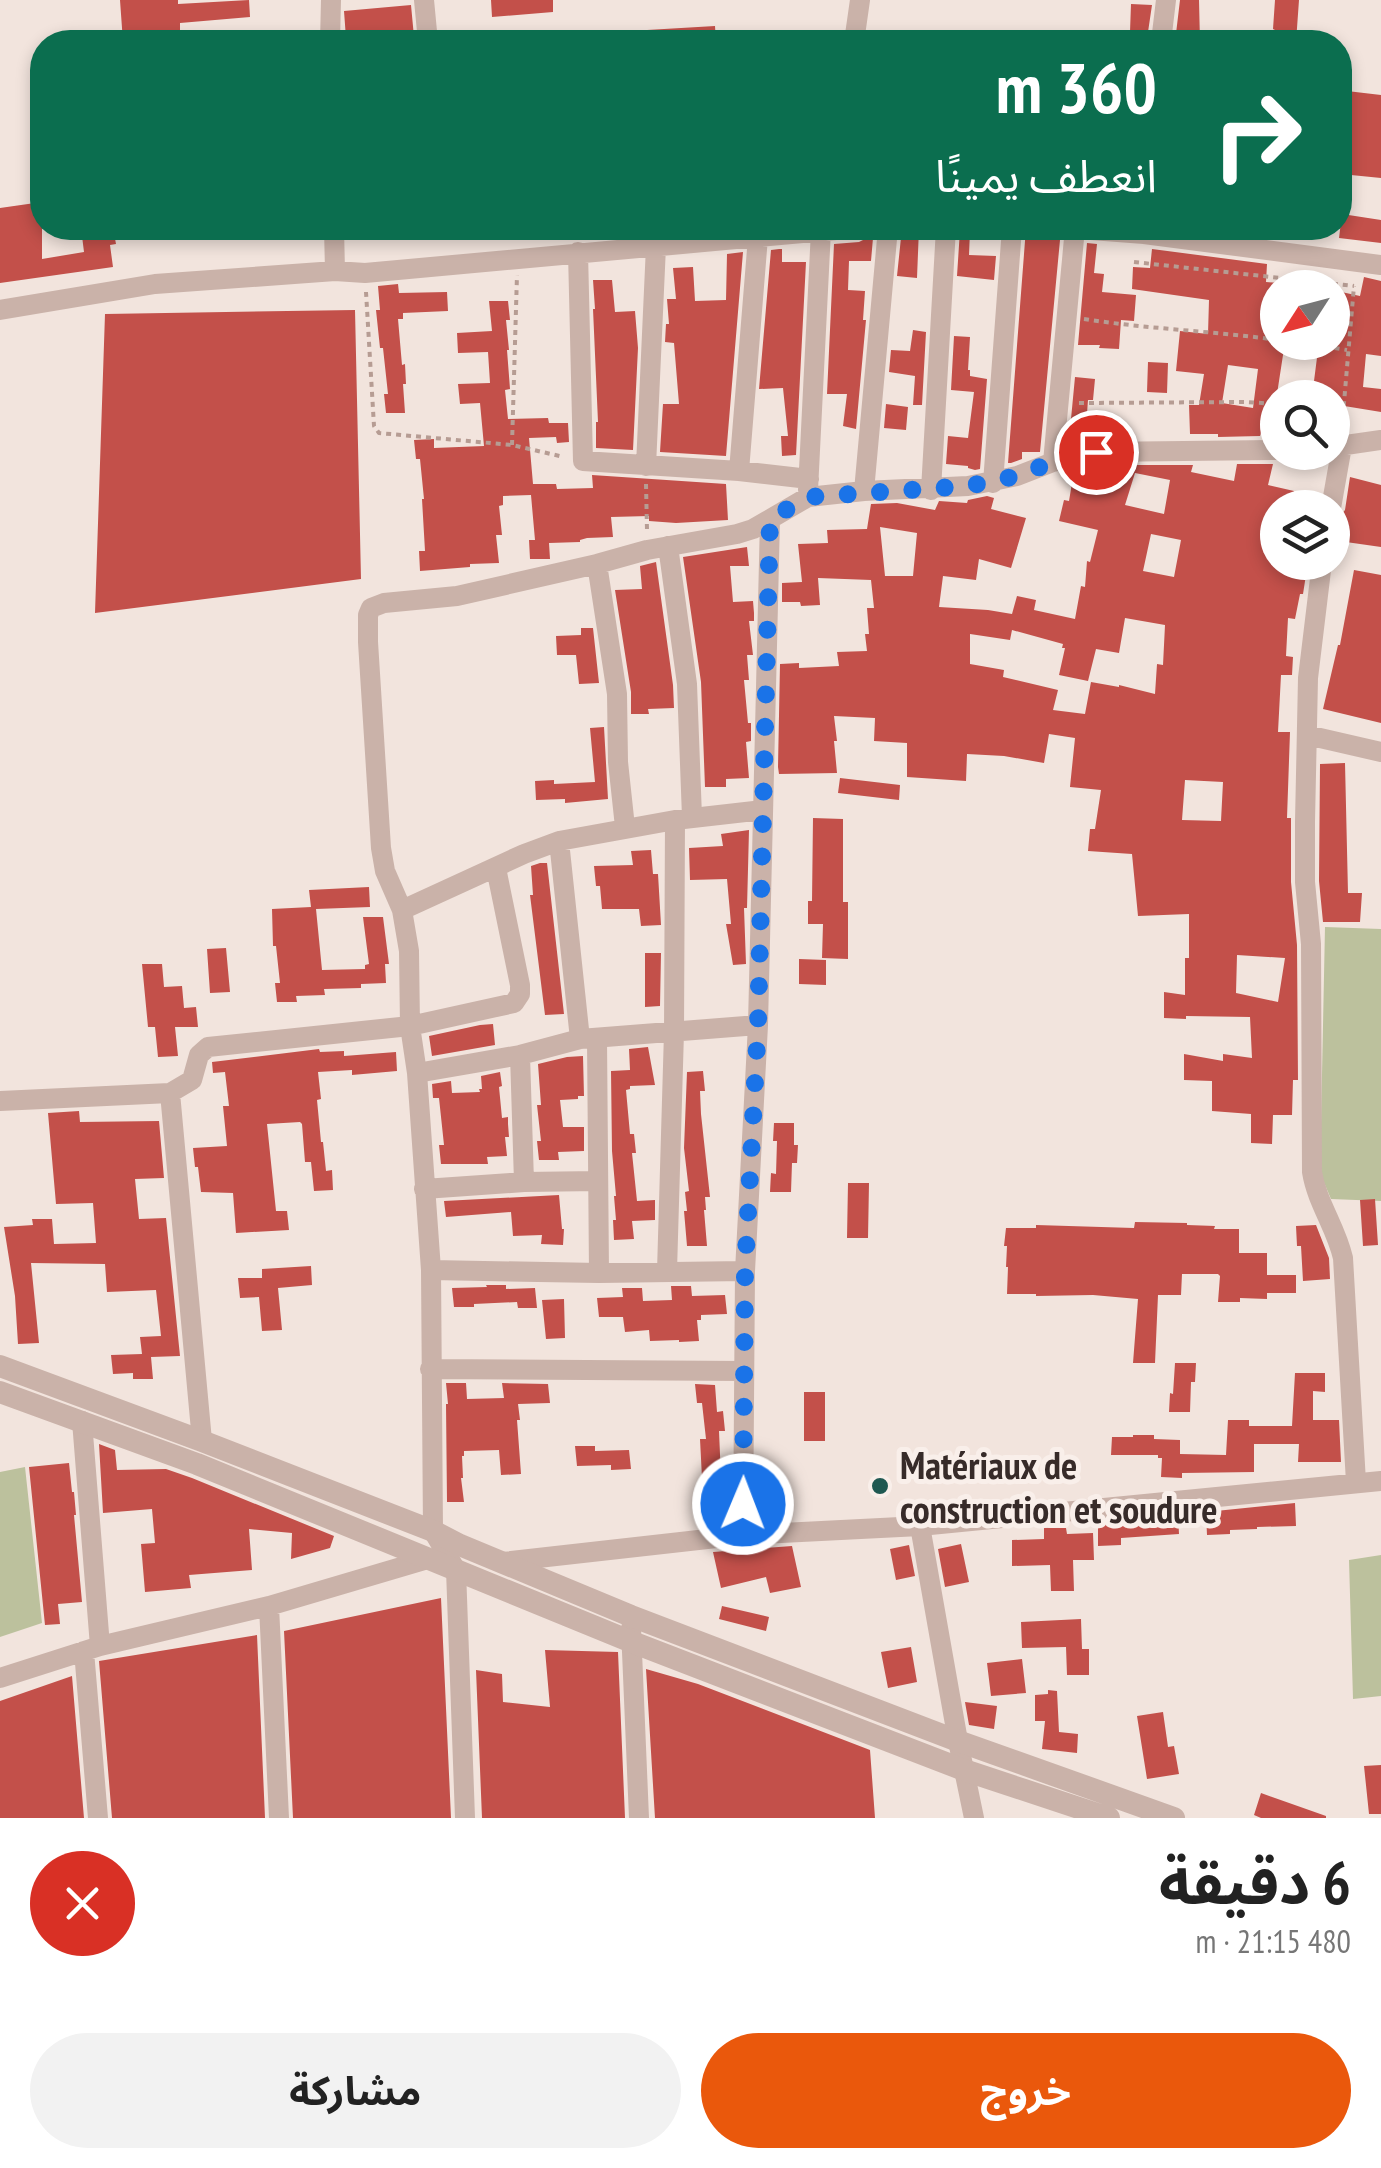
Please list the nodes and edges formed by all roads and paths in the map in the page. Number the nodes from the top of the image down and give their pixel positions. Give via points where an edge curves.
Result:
1 (331, 0) edge
2 (424, 0) edge
3 (860, 0) edge
4 (1166, 0) edge
5 (330, 30) edge
6 (427, 30) edge
7 (856, 30) edge
8 (1162, 30) edge
9 (334, 240) edge
10 (724, 240) edge
11 (758, 240) edge
12 (833, 240) edge
13 (887, 240) edge
14 (945, 240) edge
15 (1011, 240) edge
16 (1074, 240) edge
17 (1208, 240) edge
18 (656, 246) junction
19 (578, 252) junction
20 (518, 258) junction
21 (1358, 261) junction
22 (1134, 262) dead end
23 (1381, 265) edge
24 (335, 271) junction
25 (365, 273) junction
26 (1354, 286) junction
27 (0, 310) edge
28 (1067, 316) junction
29 (1350, 323) edge
30 (1260, 337) edge
31 (1059, 402) junction
32 (1260, 403) edge
33 (1381, 440) edge
34 (1350, 444) edge
35 (512, 446) junction
36 (1260, 450) edge
37 (583, 461) junction
38 (1053, 462) junction
39 (646, 466) junction
40 (739, 471) junction
41 (993, 482) junction
42 (808, 488) junction
43 (932, 490) junction
44 (864, 492) junction
45 (770, 519) junction
46 (658, 548) junction
47 (597, 564) junction
48 (1320, 580) edge
49 (1307, 735) junction
50 (1381, 752) edge
51 (763, 810) junction
52 (683, 818) junction
53 (625, 827) junction
54 (559, 840) junction
55 (496, 868) junction
56 (402, 910) junction
57 (758, 1025) junction
58 (410, 1026) junction
59 (674, 1032) junction
60 (588, 1039) junction
61 (520, 1056) junction
62 (416, 1073) junction
63 (170, 1093) junction
64 (0, 1102) edge
65 (598, 1181) junction
66 (524, 1182) junction
67 (424, 1189) junction
68 (431, 1270) junction
69 (745, 1271) junction
70 (668, 1272) junction
71 (600, 1273) junction
72 (1, 1362) edge
73 (430, 1369) junction
74 (744, 1372) junction
75 (0, 1392) edge
76 (82, 1422) junction
77 (202, 1442) junction
78 (1381, 1481) edge
79 (1356, 1482) junction
80 (920, 1526) junction
81 (432, 1532) junction
82 (742, 1535) junction
83 (428, 1559) junction
84 (503, 1562) junction
85 (456, 1570) junction
86 (269, 1606) junction
87 (631, 1616) junction
88 (632, 1642) junction
89 (92, 1648) junction
90 (0, 1678) edge
91 (958, 1741) junction
92 (964, 1770) junction
93 (98, 1818) edge
94 (278, 1818) edge
95 (466, 1818) edge
96 (639, 1818) edge
97 (974, 1818) edge
98 (1109, 1818) edge
99 (1174, 1818) edge

1 - 5 street
2 - 6 street
3 - 7 street
4 - 8 street
9 - 24 street
10 - 18 street
11 - 40 street
12 - 42 street
13 - 44 street
14 - 43 street
15 - 41 street
16 - 28 street
17 - 21 street
18 - 19 street
18 - 39 street
19 - 20 street
19 - 37 street
20 - 25 street
20 - 35 path
21 - 23 street
21 - 26 path
22 - 26 path
24 - 25 street
24 - 27 street via 155,284
25 - 35 path via 379,434
26 - 29 path
28 - 30 path
28 - 31 street
31 - 32 path
31 - 38 street
33 - 34 street
35 - 37 path
36 - 38 street via 1096,452
37 - 39 street
38 - 41 street
39 - 40 street
39 - 46 path
40 - 42 street
41 - 43 street
42 - 44 street
42 - 45 street
43 - 44 street
45 - 46 street via 736,534
45 - 51 street
46 - 47 street
46 - 52 street via 688,698
47 - 53 street via 618,694
47 - 56 street via 368,611 381,848
48 - 49 street
49 - 50 street
49 - 79 street via 1312,1172 1343,1258
51 - 52 street
51 - 57 street
52 - 53 street
52 - 59 street
53 - 54 street
54 - 55 street
54 - 60 street
55 - 56 street
55 - 58 street via 520,994 508,1005
56 - 58 street
57 - 59 street
57 - 69 street
58 - 62 street
58 - 63 street via 208,1047 192,1080
59 - 60 street
59 - 70 street
60 - 61 street
60 - 65 street
61 - 62 street
61 - 66 street
62 - 67 street
63 - 64 street
63 - 77 street
65 - 66 street
65 - 71 street
66 - 67 street
67 - 68 street
68 - 71 street
68 - 73 street
69 - 70 street
69 - 74 street
70 - 71 street
72 - 77 street
73 - 74 street
73 - 81 street
74 - 82 street
75 - 76 street
76 - 83 street
76 - 89 street
77 - 81 street
78 - 79 street
79 - 80 street
80 - 82 street
80 - 91 street
81 - 84 street
81 - 85 street
82 - 84 street
83 - 85 street
83 - 86 street
84 - 87 street
85 - 88 street
85 - 95 street
86 - 89 street
86 - 94 street
87 - 88 street
87 - 91 street
88 - 92 street
88 - 96 street
89 - 90 street
89 - 93 street
91 - 92 street
91 - 99 street
92 - 97 street
92 - 98 street

